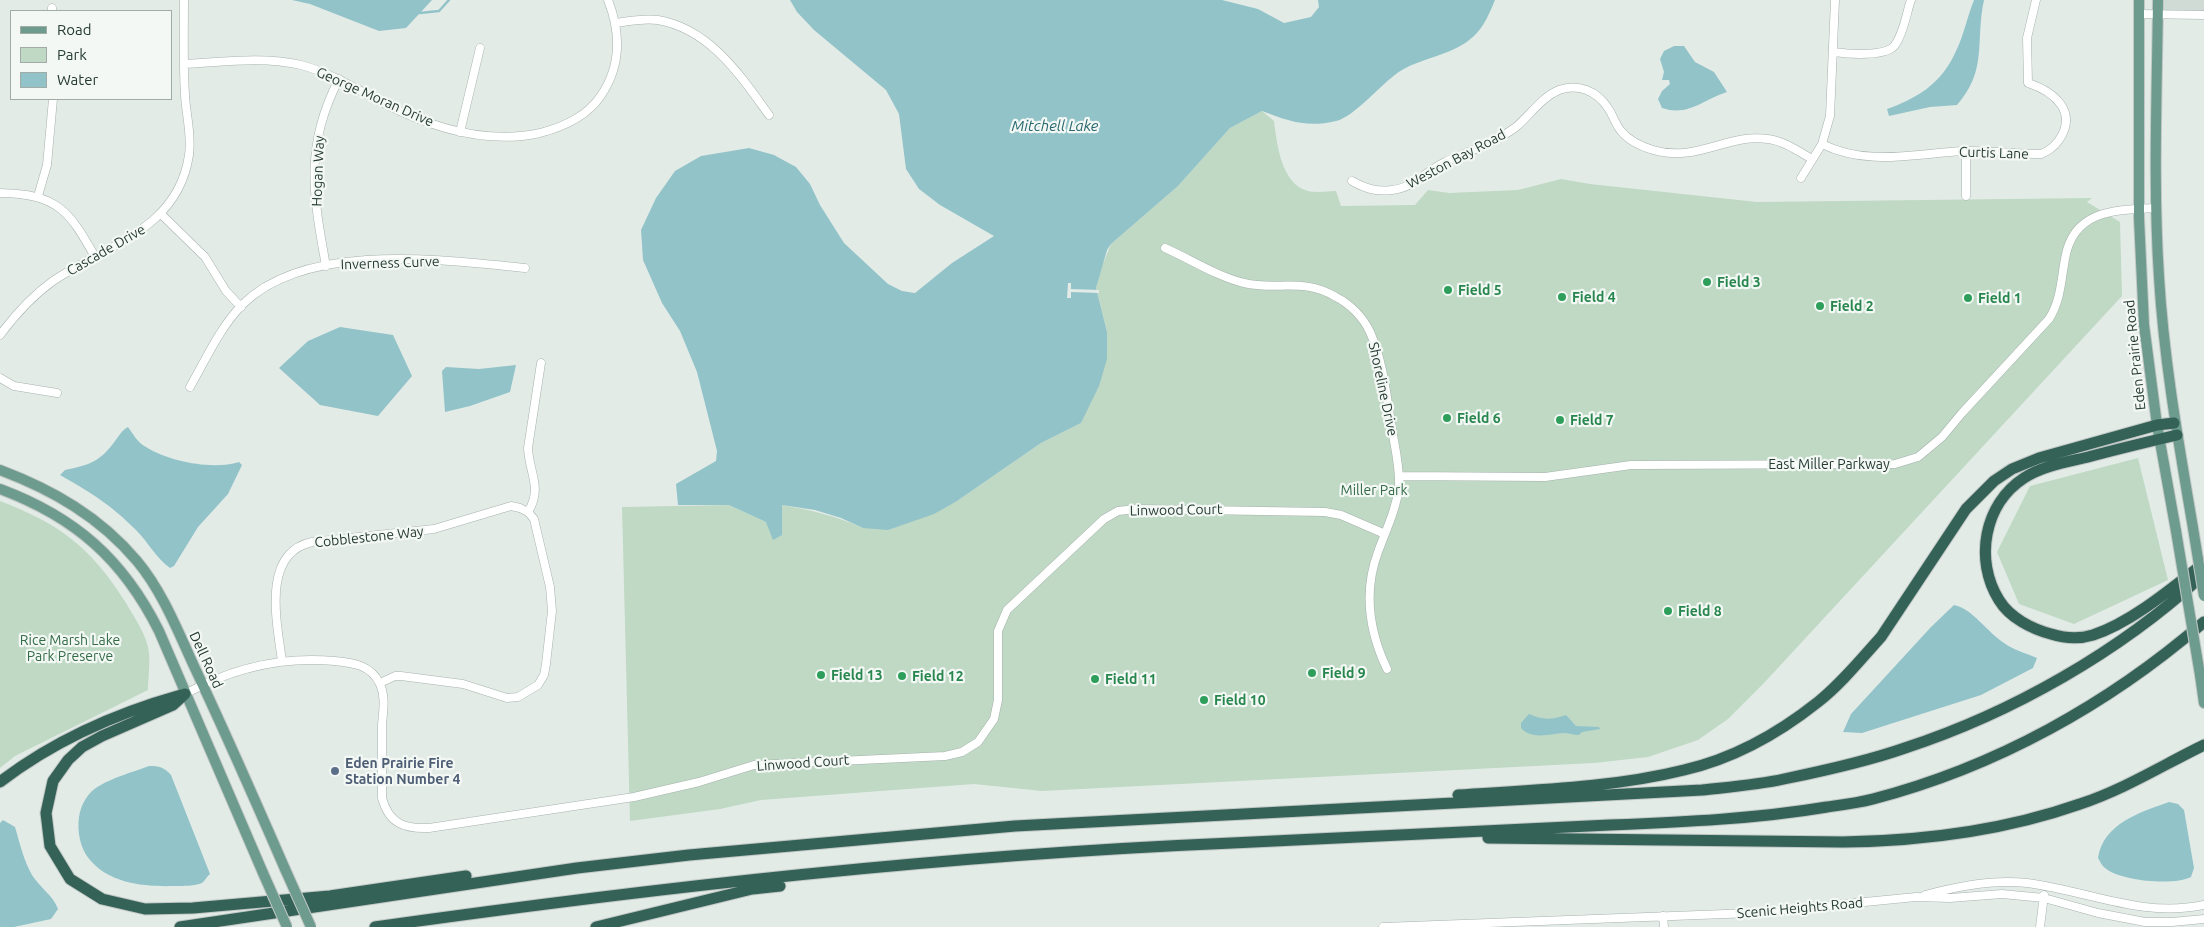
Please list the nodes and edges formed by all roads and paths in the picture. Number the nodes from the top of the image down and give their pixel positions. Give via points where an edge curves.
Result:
1 (184, 0) edge
2 (608, 0) edge
3 (1835, 0) edge
4 (1911, 0) edge
5 (2036, 0) edge
6 (2139, 0) edge
7 (2158, 0) edge
8 (2139, 14) junction
9 (2158, 15) junction
10 (2204, 15) edge
11 (616, 24) junction
12 (480, 48) dead end
13 (1834, 52) junction
14 (184, 64) junction
15 (340, 79) junction
16 (53, 100) edge
17 (769, 115) dead end
18 (460, 132) junction
19 (1822, 144) junction
20 (1966, 151) junction
21 (1812, 159) junction
22 (1801, 178) dead end
23 (1352, 181) dead end
24 (0, 193) edge
25 (38, 196) junction
26 (1966, 196) dead end
27 (2157, 208) junction
28 (2139, 209) junction
29 (161, 214) junction
30 (1165, 248) dead end
31 (95, 257) junction
32 (326, 266) junction
33 (525, 268) dead end
34 (240, 307) junction
35 (0, 335) edge
36 (541, 363) dead end
37 (0, 378) edge
38 (190, 387) dead end
39 (58, 393) dead end
40 (2157, 425) junction
41 (2176, 429) junction
42 (2159, 439) junction
43 (0, 470) edge
44 (1399, 476) junction
45 (0, 489) edge
46 (528, 512) junction
47 (1386, 534) junction
48 (2204, 563) edge
49 (2204, 574) edge
50 (2204, 596) edge
51 (2204, 622) edge
52 (282, 661) junction
53 (1387, 669) dead end
54 (380, 683) junction
55 (203, 684) junction
56 (185, 694) junction
57 (2204, 703) edge
58 (2204, 746) edge
59 (0, 782) edge
60 (1350, 808) junction
61 (1354, 837) junction
62 (959, 860) junction
63 (578, 868) junction
64 (2045, 886) junction
65 (1916, 897) junction
66 (2044, 898) junction
67 (2204, 905) edge
68 (1663, 916) junction
69 (2204, 919) edge
70 (180, 927) edge
71 (287, 927) edge
72 (311, 927) edge
73 (375, 927) edge
74 (596, 927) edge
75 (1383, 927) edge
76 (1664, 927) edge
77 (2040, 927) edge

1 - 14 street, Cascade Drive
2 - 11 street, George Moran Drive
3 - 13 street
4 - 13 street via 1895,46 1889,51
5 - 20 street, Curtis Lane via 2027,38 2028,83 2058,100 2067,119 2066,130 2054,146 2041,154
6 - 8 main road, Eden Prairie Road
7 - 9 main road
8 - 9 street
8 - 28 main road, Eden Prairie Road
9 - 10 street
9 - 27 main road
11 - 17 street via 657,20 689,31 724,56
11 - 18 street, George Moran Drive via 617,59 612,74 606,89 584,114 547,131 524,136 500,138
12 - 18 street
13 - 19 street via 1830,116
14 - 15 street, George Moran Drive via 279,62 301,65
14 - 29 street, Cascade Drive via 189,156 176,192
15 - 18 street, George Moran Drive via 414,117
15 - 32 street, Hogan Way via 322,116 316,150 314,196
16 - 25 street via 47,165
19 - 20 street, Curtis Lane via 1837,152 1897,158
19 - 21 street
20 - 26 street
21 - 22 street
21 - 23 street, Weston Bay Road via 1781,142 1768,139 1746,140 1686,154 1640,146 1620,130 1601,99 1591,92 1568,87 1547,98 1503,136 1444,163 1408,186 1379,191
24 - 25 street
25 - 31 street via 53,203 73,220
27 - 28 street, East Miller Parkway
27 - 41 main road via 2163,332
28 - 40 main road, Eden Prairie Road via 2144,325
28 - 44 street, East Miller Parkway via 2102,213 2076,231 2067,246 2058,302 2050,319 1942,437 1918,457 1895,464 1640,464 1545,476
29 - 31 street, Cascade Drive via 145,228
29 - 34 street via 205,257
30 - 44 street, Shoreline Drive via 1242,283 1314,287 1336,296 1355,312 1369,330 1374,344
31 - 35 street, Cascade Drive via 35,295
32 - 33 street, Inverness Curve via 407,259
32 - 34 street, Inverness Curve via 278,280
34 - 38 street, Inverness Curve via 219,335
36 - 46 street via 528,448 536,496
37 - 39 street via 14,386
40 - 41 highway
40 - 42 main road, Eden Prairie Road
40 - 60 highway via 2039,458 1994,481 1966,509 1881,637 1819,702 1765,738 1717,760 1645,779 1405,798
41 - 42 highway
41 - 50 main road, bridge
42 - 48 highway via 2051,466 2024,478 2004,497 1986,533 1984,556 1989,579 1999,600 2016,619 2038,631 2065,638 2092,635 2123,620
42 - 57 main road, Eden Prairie Road, bridge
43 - 55 main road, Dell Road via 75,505 121,544 138,562 165,603
44 - 47 street, Shoreline Drive via 1396,507
45 - 56 main road via 52,512 108,555 147,606
46 - 52 street, Cobblestone Way via 511,506 434,529 312,542 293,550 285,557 277,585 276,613
46 - 54 street via 538,528 552,599 546,664 538,685 518,697 507,698 463,684 401,676
47 - 53 street, Shoreline Drive via 1372,573 1369,604 1376,642
47 - 54 street, Linwood Court via 1342,515 1325,512 1136,509 1112,514 1007,610 998,631 998,700 994,719 978,742 962,752 945,756 754,765 634,797 412,829 400,825 385,810 382,798 384,700
49 - 60 highway via 2145,623 2074,671 1995,712 1905,748 1783,780 1702,790
51 - 61 highway via 2120,688 2027,742 1953,774 1872,800 1777,816
52 - 54 street via 315,659 357,664 370,670
52 - 55 street via 238,670
55 - 56 street
55 - 72 main road, Dell Road, bridge
56 - 59 highway via 150,703 80,734 27,761
56 - 63 highway via 174,705 82,747 53,781 46,813 50,846 70,879 102,899 144,909 192,908 330,896 494,872
56 - 71 main road, bridge
58 - 61 highway via 2080,804 2008,824 1934,838 1843,842
60 - 63 highway via 1015,826
61 - 62 highway
62 - 73 highway via 562,900
62 - 74 highway via 752,889
63 - 70 highway
64 - 65 street, Scenic Heights Road via 2005,882 1950,888
64 - 66 street
64 - 67 street, Scenic Heights Road via 2155,909 2177,910
65 - 66 street, Scenic Heights Road via 2002,894
65 - 68 street, Scenic Heights Road via 1771,912
66 - 69 street, Scenic Heights Road via 2145,922
66 - 77 street
68 - 75 street, Scenic Heights Road
68 - 76 street

